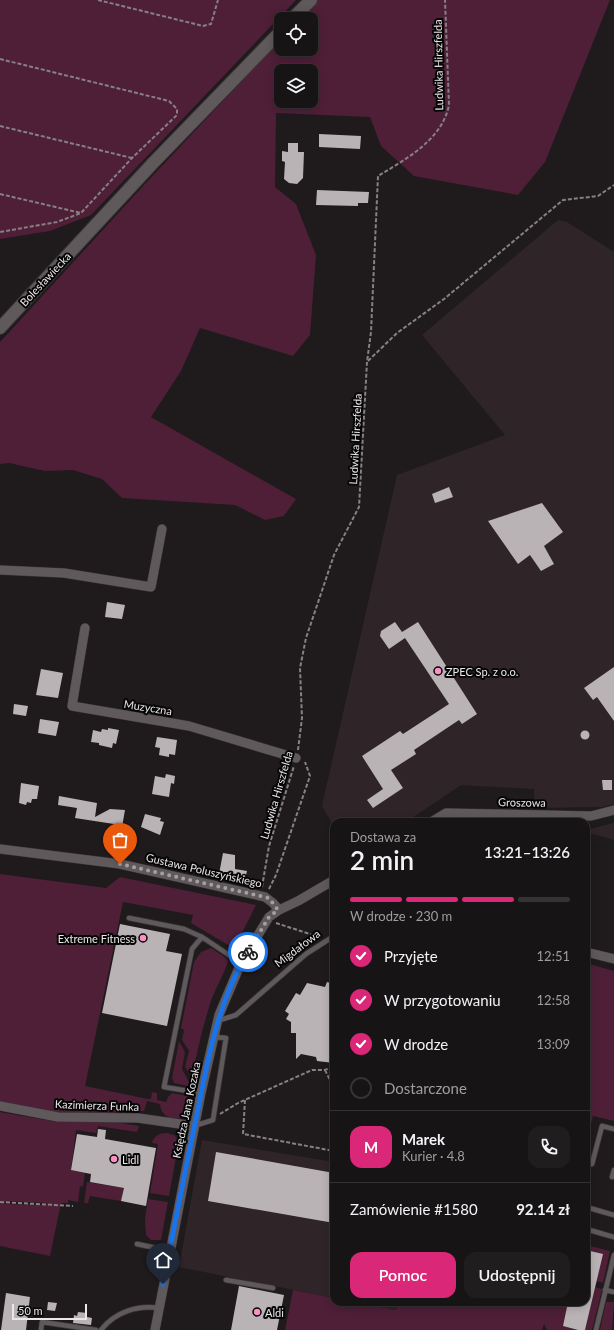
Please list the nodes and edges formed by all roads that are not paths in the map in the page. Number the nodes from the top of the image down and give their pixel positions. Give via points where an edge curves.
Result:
1 (311, 0) edge
2 (299, 12) edge
3 (274, 38) edge
4 (0, 328) edge
5 (162, 530) dead end
6 (0, 570) edge
7 (86, 628) dead end
8 (296, 758) road end
9 (614, 810) edge
10 (438, 818) edge
11 (0, 849) edge
12 (330, 882) edge
13 (278, 910) junction
14 (129, 918) dead end
15 (202, 937) junction
16 (330, 938) edge
17 (590, 953) edge
18 (614, 959) edge
19 (241, 962) junction
20 (217, 1021) junction
21 (214, 1037) junction
22 (201, 1093) junction
23 (0, 1106) edge
24 (194, 1126) junction
25 (614, 1130) edge
26 (592, 1164) dead end
27 (614, 1170) edge
28 (612, 1177) dead end
29 (590, 1208) edge
30 (614, 1215) edge
31 (590, 1230) edge
32 (614, 1237) edge
33 (136, 1244) dead end
34 (170, 1251) junction
35 (614, 1256) edge
36 (226, 1280) dead end
37 (273, 1288) dead end
38 (606, 1290) junction
39 (614, 1292) edge
40 (159, 1308) junction
41 (41, 1330) edge
42 (96, 1330) edge
43 (102, 1330) edge
44 (155, 1330) edge
45 (596, 1330) edge

1 - 2 street
3 - 4 street, Bolesławiecka
5 - 6 street via 151,587 64,573
7 - 8 street, Muzyczna via 72,706 189,726
9 - 10 street, Groszowa via 591,816 446,813
11 - 13 street, Gustawa Poluszyńskiego via 120,864 263,896
12 - 13 street
13 - 19 street, Księdza Jana Kozaka via 267,920
14 - 15 lane via 184,929
15 - 19 lane
15 - 22 lane via 192,949 164,1087
16 - 20 lane, Migdałowa via 306,954 236,1015
17 - 18 street
19 - 20 street, Księdza Jana Kozaka
20 - 21 street, Księdza Jana Kozaka
21 - 22 street, Księdza Jana Kozaka
21 - 24 lane via 226,1038 213,1120
22 - 24 street, Księdza Jana Kozaka
23 - 24 street, Kazimierza Funka via 58,1118 138,1118
24 - 34 street, Księdza Jana Kozaka
25 - 26 lane via 602,1126
27 - 28 lane
29 - 30 lane
31 - 32 lane
33 - 34 lane
34 - 40 street, Księdza Jana Kozaka
35 - 38 lane
36 - 37 lane
38 - 39 lane
38 - 45 lane
40 - 43 lane via 148,1306 128,1310
40 - 44 street, Księdza Jana Kozaka
41 - 42 lane via 42,1322

